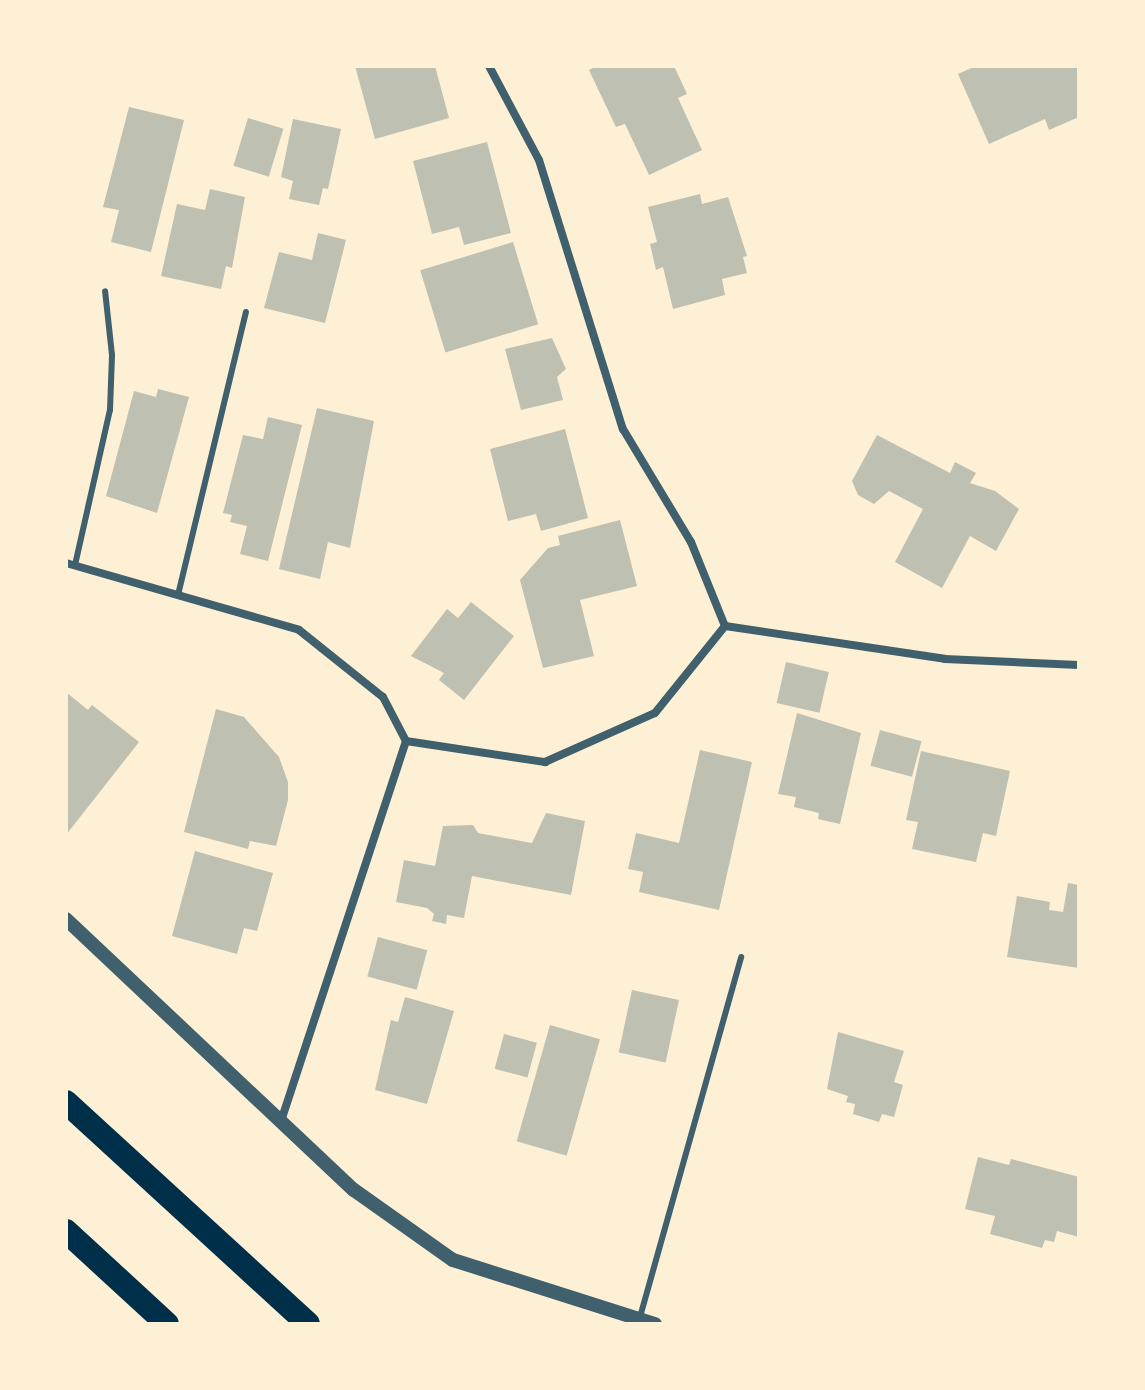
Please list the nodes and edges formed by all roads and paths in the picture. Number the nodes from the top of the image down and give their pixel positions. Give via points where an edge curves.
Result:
1 (489, 66) edge
2 (105, 291) dead end
3 (246, 312) dead end
4 (71, 564) edge
5 (178, 595) junction
6 (725, 626) junction
7 (1079, 665) edge
8 (406, 741) junction
9 (66, 919) edge
10 (741, 957) dead end
11 (66, 1102) edge
12 (280, 1125) junction
13 (66, 1231) edge
14 (639, 1320) junction
15 (167, 1324) edge
16 (308, 1324) edge
17 (655, 1324) edge

1 - 6 street via 539,160 623,429 691,542
2 - 4 lane via 112,355 110,410
3 - 5 lane
4 - 5 street
5 - 8 street via 299,630 383,697
6 - 7 street via 945,659
6 - 8 street via 655,713 545,762
8 - 12 street
9 - 12 street
10 - 14 lane
11 - 16 highway
12 - 14 street via 354,1190 453,1260
13 - 15 highway
14 - 17 street

